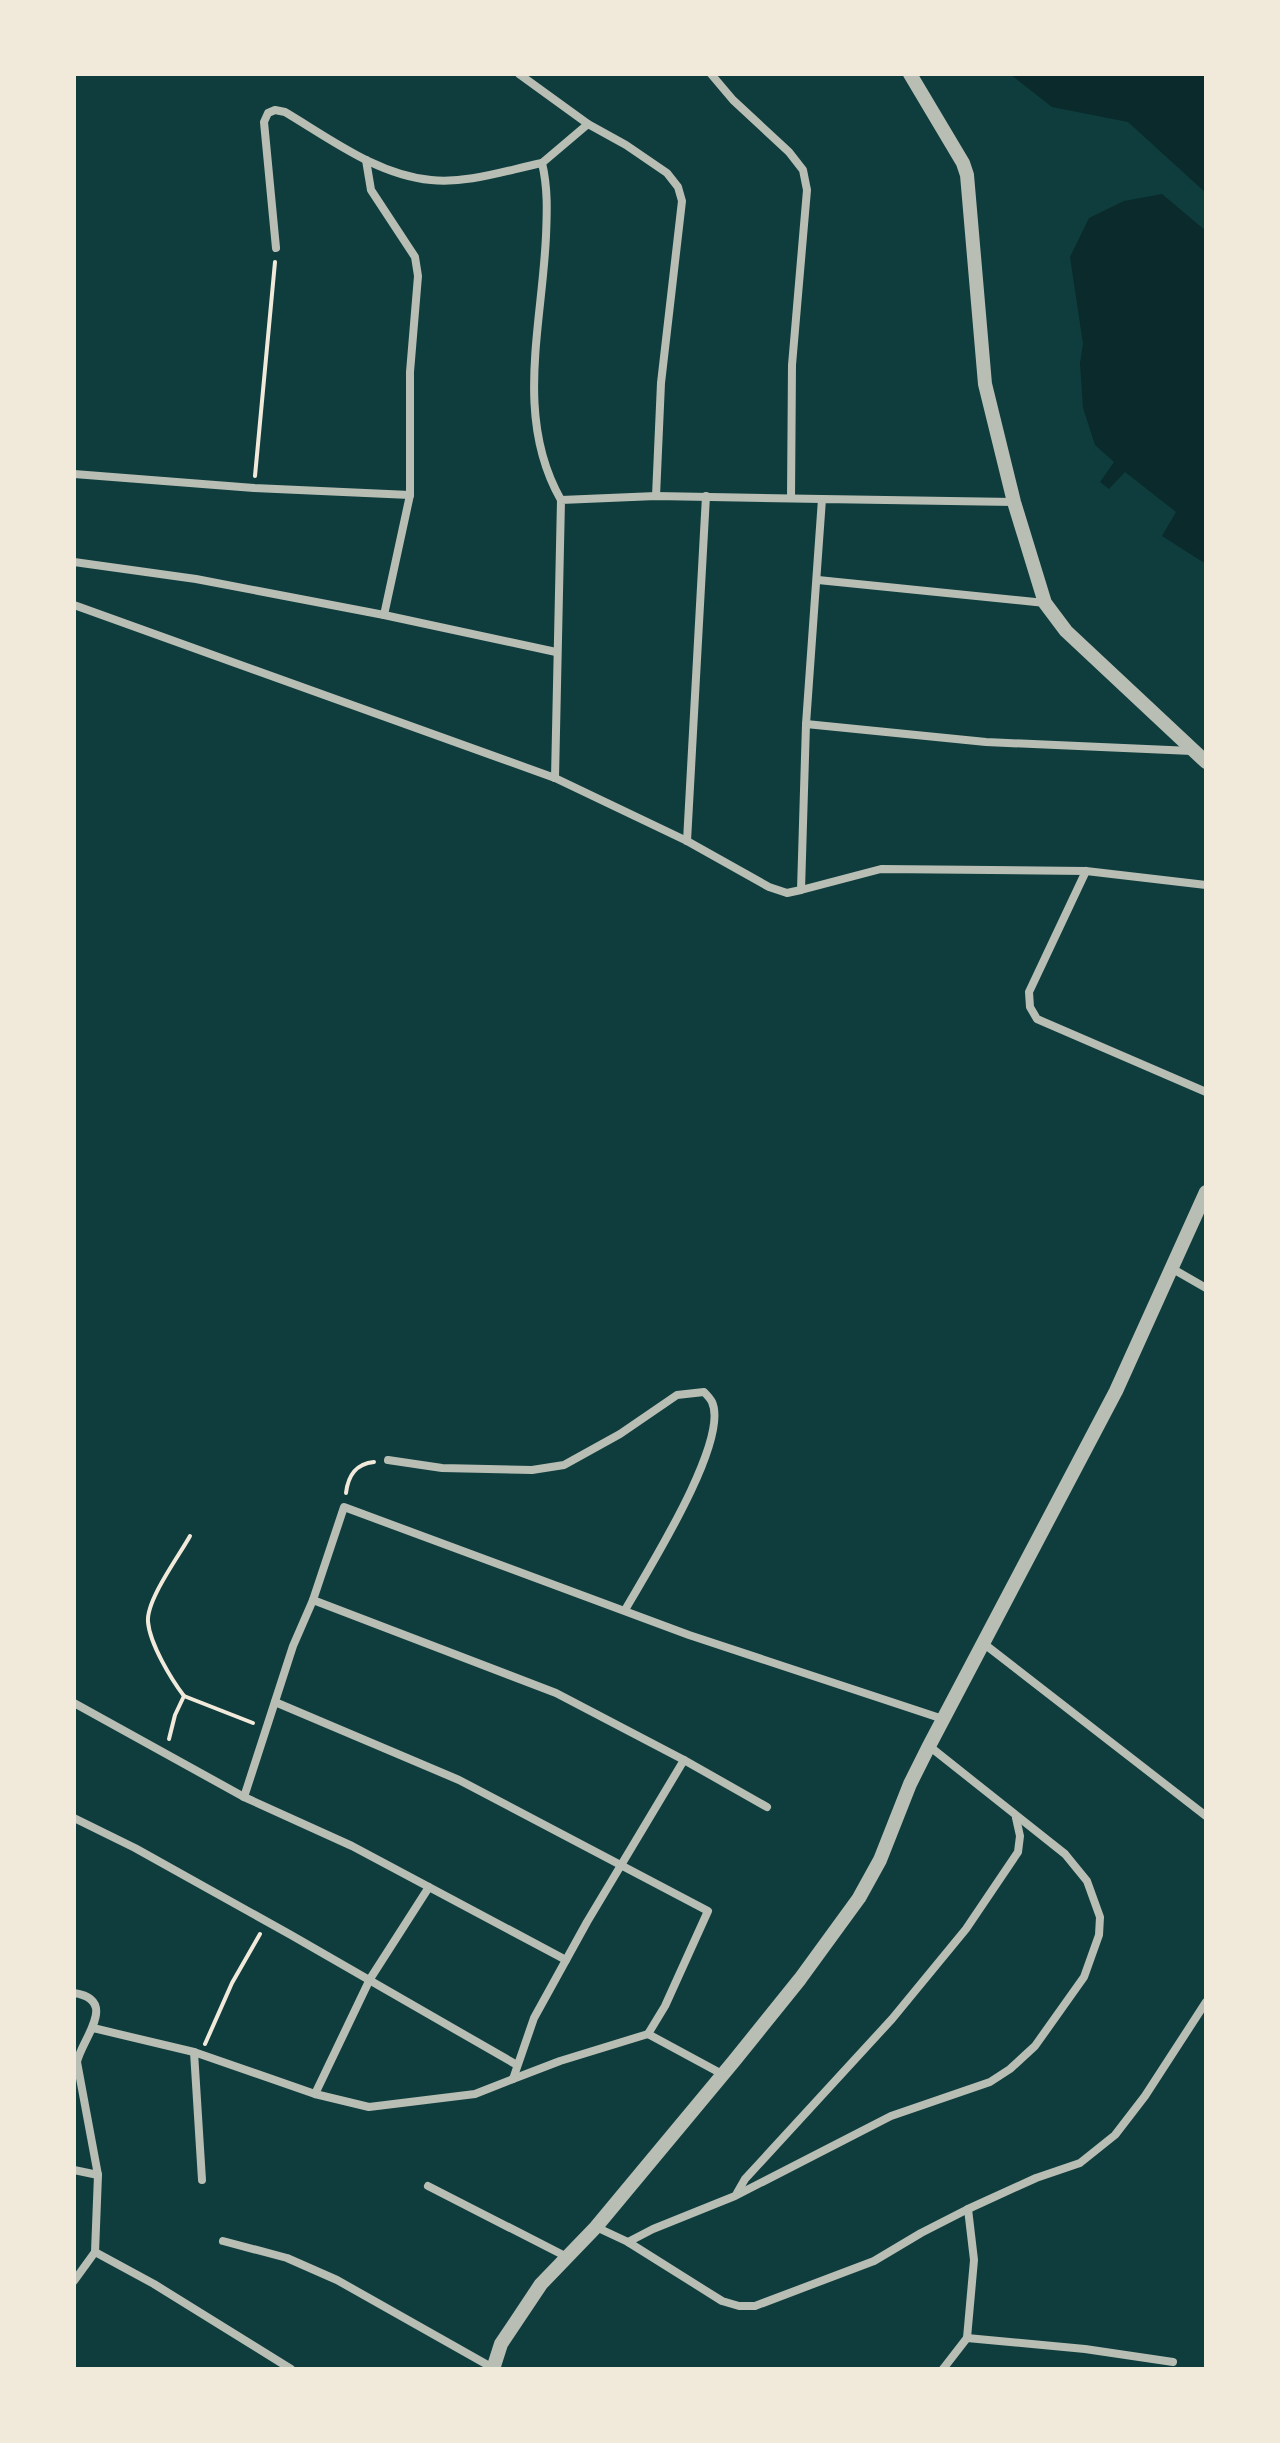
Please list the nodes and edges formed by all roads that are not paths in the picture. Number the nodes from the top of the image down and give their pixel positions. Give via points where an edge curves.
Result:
1 (519, 74) edge
2 (711, 74) edge
3 (910, 74) edge
4 (588, 124) junction
5 (366, 160) junction
6 (542, 163) junction
7 (276, 248) road end
8 (74, 474) edge
9 (410, 495) junction
10 (656, 496) junction
11 (706, 496) junction
12 (791, 498) junction
13 (822, 499) junction
14 (561, 500) junction
15 (1014, 502) junction
16 (74, 562) edge
17 (818, 580) junction
18 (1045, 603) junction
19 (74, 605) edge
20 (384, 615) junction
21 (556, 652) junction
22 (806, 724) junction
23 (1193, 751) junction
24 (1206, 762) edge
25 (555, 778) junction
26 (687, 841) junction
27 (1086, 871) junction
28 (1206, 885) edge
29 (801, 890) junction
30 (1206, 1092) edge
31 (1206, 1192) edge
32 (1173, 1269) junction
33 (1206, 1288) edge
34 (388, 1460) road end
35 (313, 1600) junction
36 (625, 1610) junction
37 (983, 1643) junction
38 (275, 1702) junction
39 (74, 1703) edge
40 (943, 1719) junction
41 (929, 1746) junction
42 (684, 1760) junction
43 (244, 1797) junction
44 (767, 1807) dead end
45 (1206, 1816) edge
46 (1016, 1817) junction
47 (74, 1818) edge
48 (622, 1864) junction
49 (429, 1887) junction
50 (566, 1960) junction
51 (370, 1979) junction
52 (74, 1993) edge
53 (1206, 2002) edge
54 (93, 2028) junction
55 (648, 2034) junction
56 (198, 2053) junction
57 (517, 2065) junction
58 (722, 2074) junction
59 (513, 2079) junction
60 (315, 2094) junction
61 (74, 2170) edge
62 (98, 2175) junction
63 (202, 2180) dead end
64 (428, 2186) dead end
65 (735, 2196) junction
66 (968, 2209) junction
67 (596, 2227) junction
68 (223, 2241) dead end
69 (628, 2242) junction
70 (95, 2252) junction
71 (567, 2257) junction
72 (74, 2281) edge
73 (967, 2338) junction
74 (1173, 2362) dead end
75 (291, 2369) edge
76 (493, 2369) edge
77 (943, 2369) edge

1 - 4 street
2 - 12 street via 789,152 803,170 807,190 792,365
3 - 15 street via 967,175 985,384
4 - 6 street
4 - 10 street via 667,173 682,201 661,383
5 - 6 street via 432,181
5 - 7 street via 285,112 268,113 264,122
5 - 9 street via 371,190 415,257 418,276 410,372
6 - 14 street via 545,260 532,382 541,456
8 - 9 street
9 - 20 street
10 - 11 street
10 - 14 street
11 - 12 street
11 - 26 street
12 - 13 street
13 - 15 street
13 - 17 street
14 - 21 street
15 - 18 street
16 - 20 street
17 - 18 street
17 - 22 street
18 - 23 street via 1066,631
19 - 25 street
20 - 21 street
21 - 25 street
22 - 23 street via 986,742
22 - 29 street
23 - 24 street
25 - 26 street
26 - 29 street via 769,887 787,893
27 - 28 street
27 - 29 street via 881,869
27 - 30 street via 1029,992 1030,1007 1037,1019
31 - 32 street
32 - 33 street
32 - 37 street via 1116,1391
34 - 36 street via 442,1468 532,1470 564,1465 677,1395 704,1392 713,1403 713,1423 703,1465
35 - 36 street via 344,1507
35 - 38 street
35 - 42 street via 556,1693
36 - 40 street
37 - 40 street
37 - 45 street
38 - 43 street
38 - 48 street via 459,1780
39 - 43 street
40 - 41 street
41 - 46 street
41 - 58 street via 859,1898
42 - 44 street
42 - 48 street
43 - 49 street
46 - 65 street via 1018,1852 966,1929
46 - 65 street via 1065,1854 1087,1881 1100,1917 1084,1977 1035,2046 990,2082 891,2116
47 - 51 street
48 - 50 street
48 - 55 street via 708,1911
49 - 50 street
49 - 51 street
50 - 57 street via 534,2018
51 - 57 street
51 - 60 street
52 - 54 street via 93,2001
53 - 66 street via 1115,2135 1080,2163
54 - 56 street
54 - 62 street via 77,2062
55 - 58 street
55 - 59 street
56 - 60 street
56 - 63 street
57 - 59 street
58 - 67 street
59 - 60 street via 475,2094 369,2107
61 - 62 street
62 - 70 street
64 - 71 street
65 - 69 street
66 - 69 street via 874,2261 755,2306 722,2301
66 - 73 street via 974,2260
67 - 69 street
67 - 71 street
68 - 76 street via 287,2258 337,2280
70 - 72 street
70 - 75 street
71 - 76 street via 501,2344
73 - 74 street
73 - 77 street

